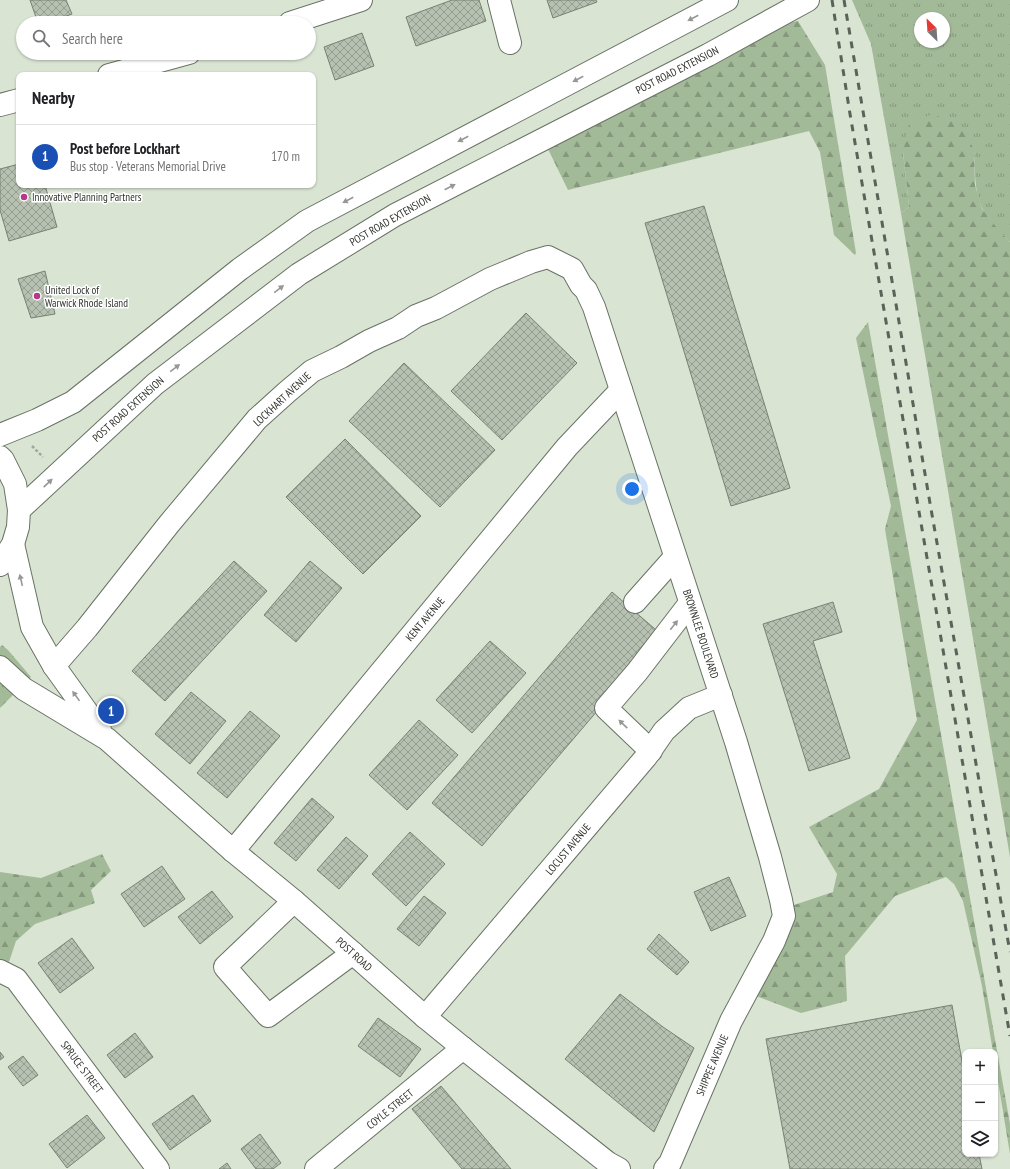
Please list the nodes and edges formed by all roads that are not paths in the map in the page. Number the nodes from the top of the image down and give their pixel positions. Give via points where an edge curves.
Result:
1 (361, 0) edge
2 (499, 0) edge
3 (727, 0) edge
4 (806, 1) edge
5 (312, 16) edge
6 (510, 43) dead end
7 (164, 60) edge
8 (120, 72) edge
9 (16, 101) edge
10 (0, 105) edge
11 (594, 307) joint
12 (621, 390) junction
13 (0, 435) edge
14 (0, 457) edge
15 (19, 510) junction
16 (13, 544) junction
17 (675, 557) junction
18 (0, 564) edge
19 (635, 602) dead end
20 (690, 604) junction
21 (54, 666) junction
22 (0, 667) edge
23 (0, 678) edge
24 (24, 689) junction
25 (721, 695) junction
26 (107, 739) junction
27 (651, 751) junction
28 (233, 851) junction
29 (294, 901) junction
30 (353, 953) junction
31 (763, 962) joint
32 (0, 971) edge
33 (425, 1017) junction
34 (463, 1048) junction
35 (613, 1167) edge
36 (158, 1169) edge
37 (316, 1169) edge
38 (665, 1169) edge

1 - 5 street
2 - 6 street
3 -> 13 street via 307,221 240,269 73,402
15 -> 4 street, POST ROAD EXTENSION via 155,384 299,274 395,215 700,59
7 - 8 street
9 - 10 street
11 - 12 street, BROWNLEE BOULEVARD
11 - 21 street, LOCKHART AVENUE via 572,269 548,257 490,279 312,371 257,419
12 - 17 street, BROWNLEE BOULEVARD
12 - 28 street, KENT AVENUE via 567,447
14 - 15 street via 15,484
15 - 16 street
16 - 18 street
21 -> 16 street via 32,627
17 - 19 street
17 - 20 street, BROWNLEE BOULEVARD
20 - 25 street, BROWNLEE BOULEVARD
27 -> 20 street via 606,708
26 -> 21 street
22 - 24 street
23 - 24 street
24 - 26 street
25 - 27 street, LOCUST AVENUE via 689,708 664,731
25 - 31 street, BROWNLEE BOULEVARD via 770,857 784,916
26 - 28 street, POST ROAD
27 - 33 street, LOCUST AVENUE
28 - 29 street, POST ROAD
29 - 30 street, POST ROAD
29 - 30 street via 225,967 268,1016
30 - 33 street, POST ROAD
31 - 38 street, SHIPPEE AVENUE via 731,1021 670,1163
32 - 36 street, SPRUCE STREET via 16,979
33 - 34 street, POST ROAD
34 - 35 street, POST ROAD
34 - 37 street, COYLE STREET

